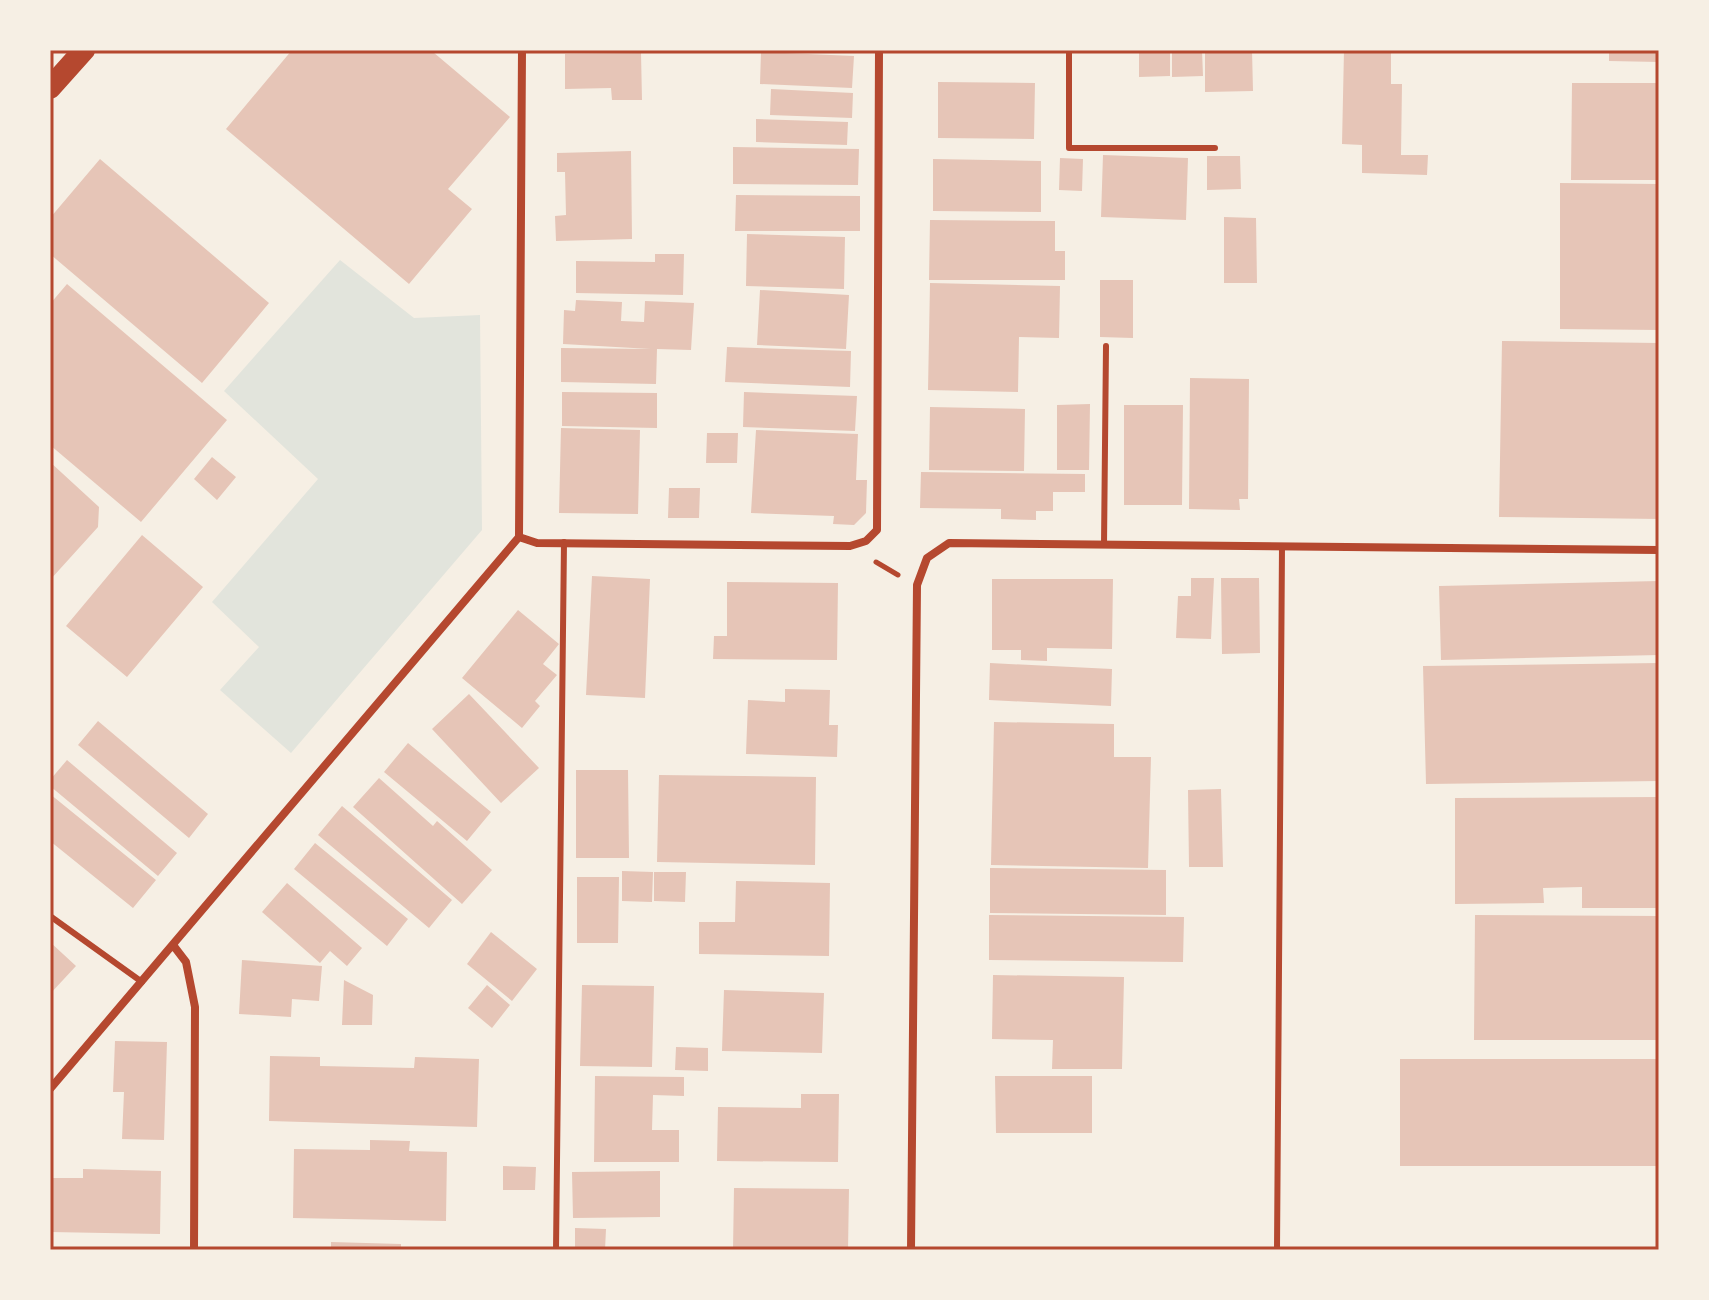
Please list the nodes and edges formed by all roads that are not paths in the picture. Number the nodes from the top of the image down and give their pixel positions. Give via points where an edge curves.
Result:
1 (84, 50) edge
2 (522, 50) edge
3 (879, 50) edge
4 (1069, 50) edge
5 (50, 88) edge
6 (1215, 148) dead end
7 (1106, 346) dead end
8 (519, 537) junction
9 (564, 542) junction
10 (1104, 545) junction
11 (1282, 546) junction
12 (1659, 550) edge
13 (50, 916) edge
14 (173, 945) junction
15 (142, 982) junction
16 (50, 1089) edge
17 (194, 1250) edge
18 (556, 1250) edge
19 (911, 1250) edge
20 (1277, 1250) edge

1 - 5 highway
2 - 8 street
3 - 9 street via 877,530 850,546
4 - 6 lane via 1069,148
7 - 10 lane
8 - 9 street
8 - 14 street
9 - 18 lane
10 - 11 street
10 - 19 street via 949,543 927,558 917,585
11 - 12 street
11 - 20 lane
13 - 15 lane
14 - 15 street
14 - 17 street via 186,962 195,1007
15 - 16 street

